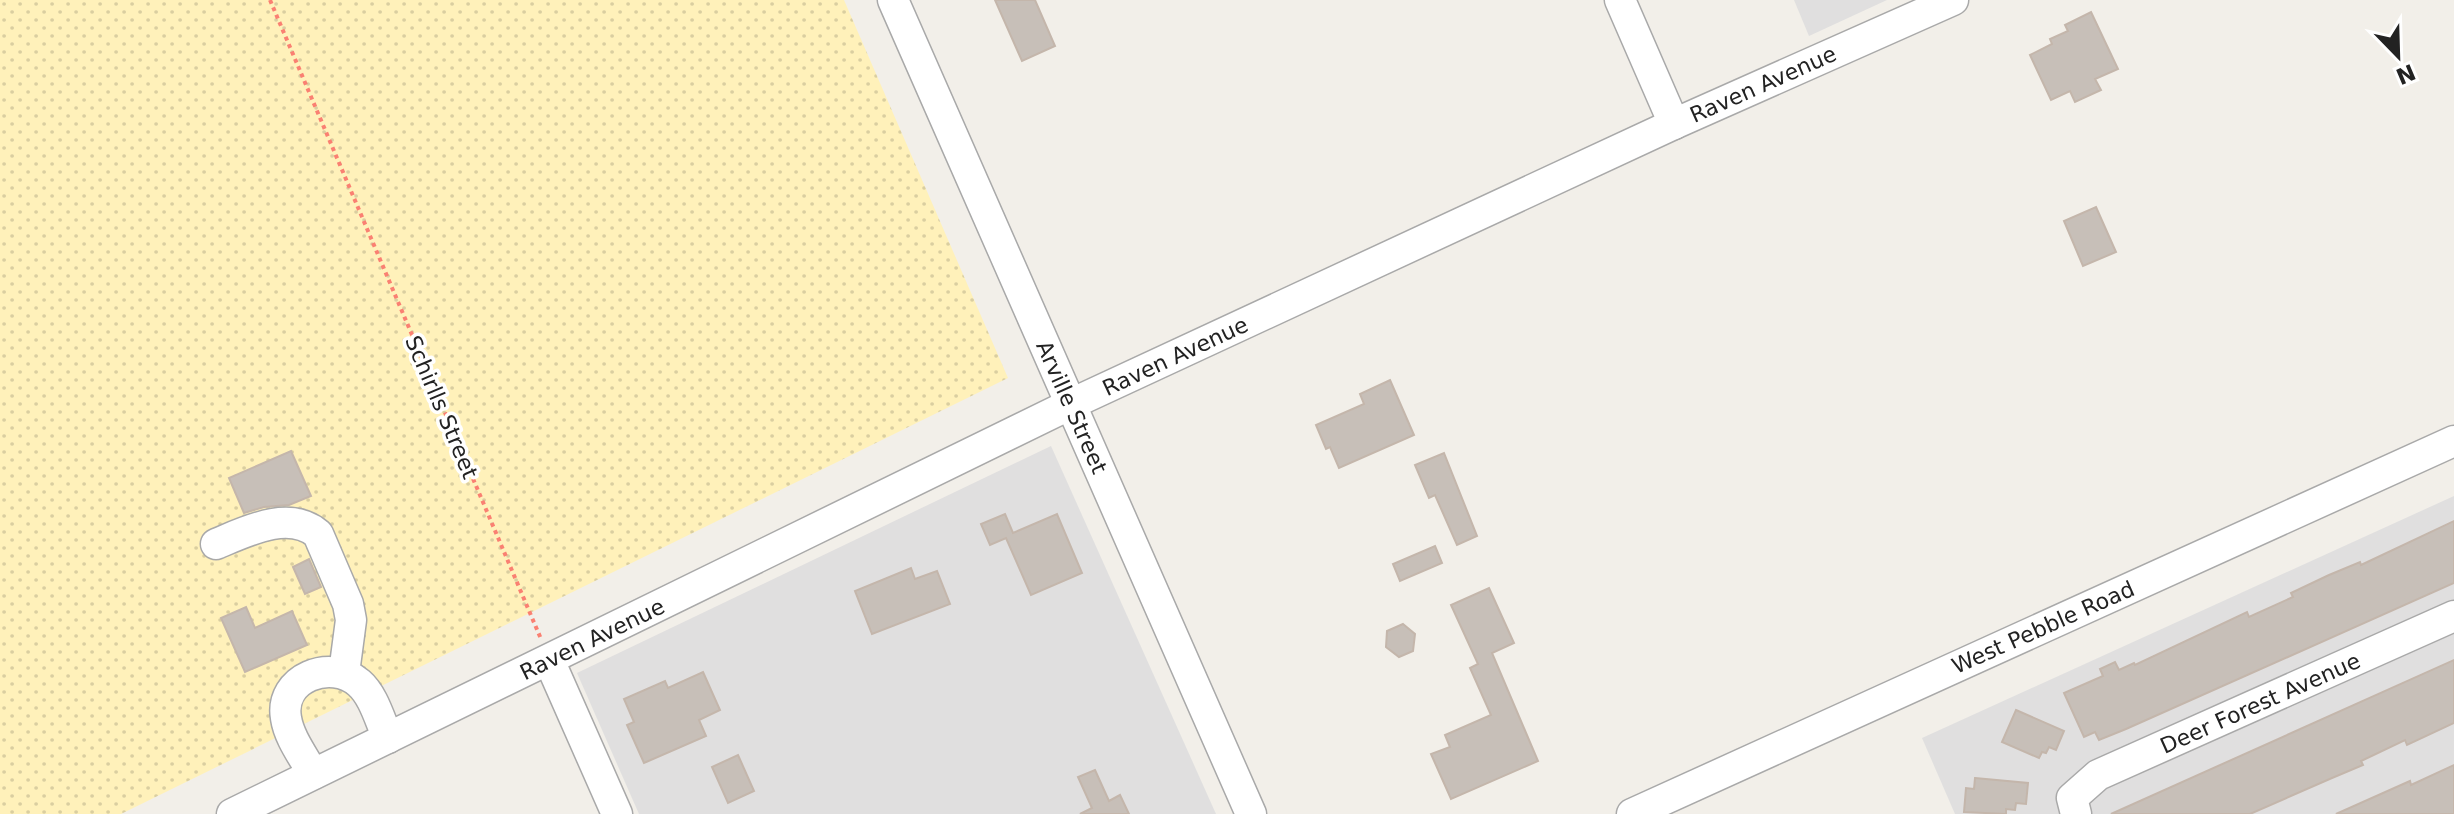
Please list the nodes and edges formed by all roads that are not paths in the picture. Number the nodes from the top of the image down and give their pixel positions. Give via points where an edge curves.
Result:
1 (893, 0) edge
2 (1620, 0) edge
3 (1953, 0) edge
4 (1674, 124) junction
5 (1071, 404) junction
6 (2454, 441) edge
7 (216, 544) dead end
8 (2454, 616) edge
9 (549, 660) junction
10 (344, 673) junction
11 (388, 738) junction
12 (313, 774) junction
13 (2074, 806) edge
14 (232, 814) edge
15 (617, 814) edge
16 (1251, 814) edge
17 (1632, 814) edge

1 - 5 street, Arville Street
2 - 4 street
3 - 4 street, Raven Avenue
4 - 5 street, Raven Avenue
5 - 9 street, Raven Avenue
5 - 16 street, Arville Street
6 - 17 street, West Pebble Road
7 - 10 street via 278,524 298,524 318,534 351,620
8 - 13 street, Deer Forest Avenue via 2098,775
9 - 11 street, Raven Avenue
9 - 15 street
10 - 11 street via 364,688
10 - 12 street via 318,671 292,690 286,702 288,727
11 - 12 street, Raven Avenue
12 - 14 street, Raven Avenue

